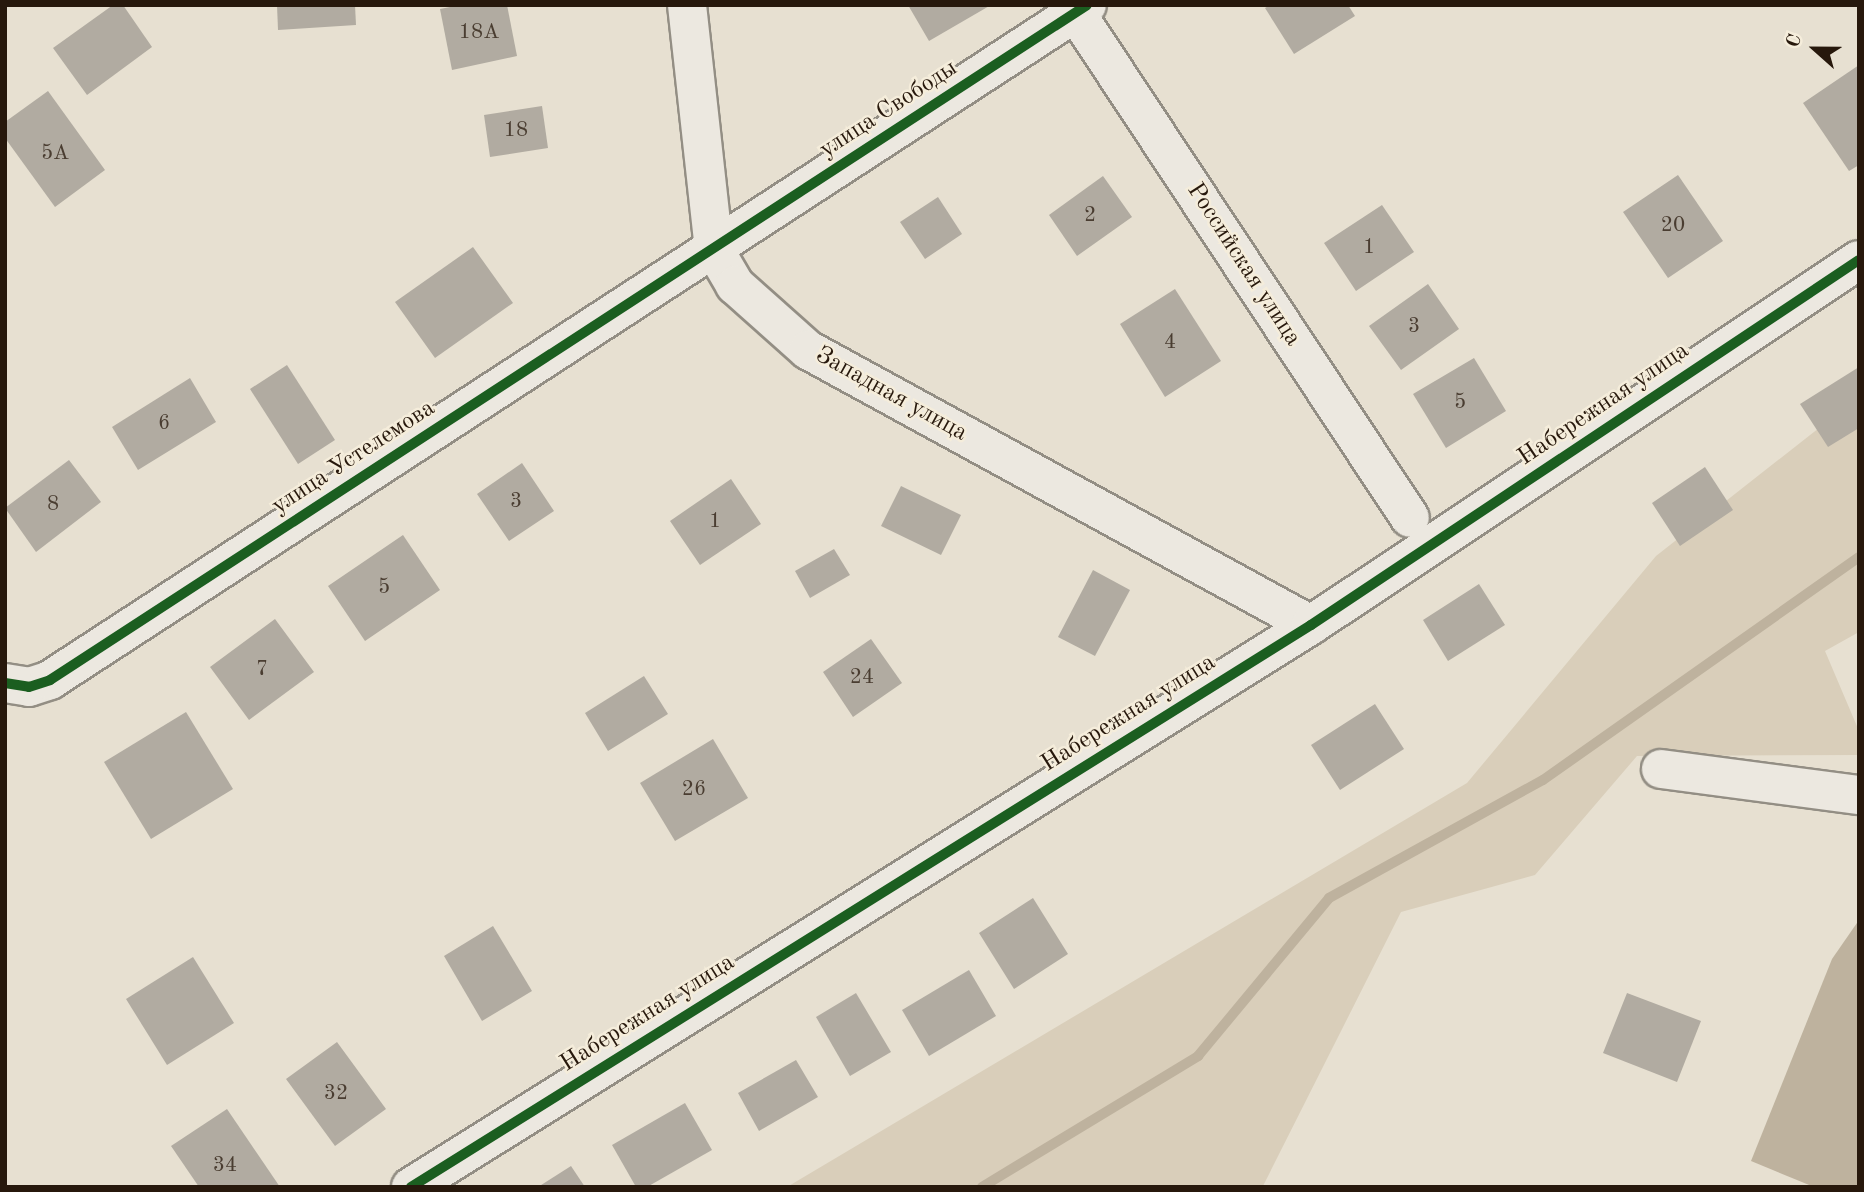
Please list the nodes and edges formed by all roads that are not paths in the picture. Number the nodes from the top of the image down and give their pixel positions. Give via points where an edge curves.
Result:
1 (687, 5) edge
2 (1082, 9) edge
3 (714, 249) junction
4 (1859, 260) edge
5 (1410, 518) dead end
6 (1311, 625) junction
7 (8, 685) edge
8 (1661, 769) dead end
9 (1859, 795) edge
10 (411, 1187) edge

1 - 3 street, Западная улица
2 - 3 street, улица Свободы
2 - 5 street, Российская улица
3 - 6 street, Западная улица via 735,285 808,350
3 - 7 street, улица Устелемова via 50,680
4 - 6 street, Набережная улица
6 - 10 street, Набережная улица
8 - 9 street

